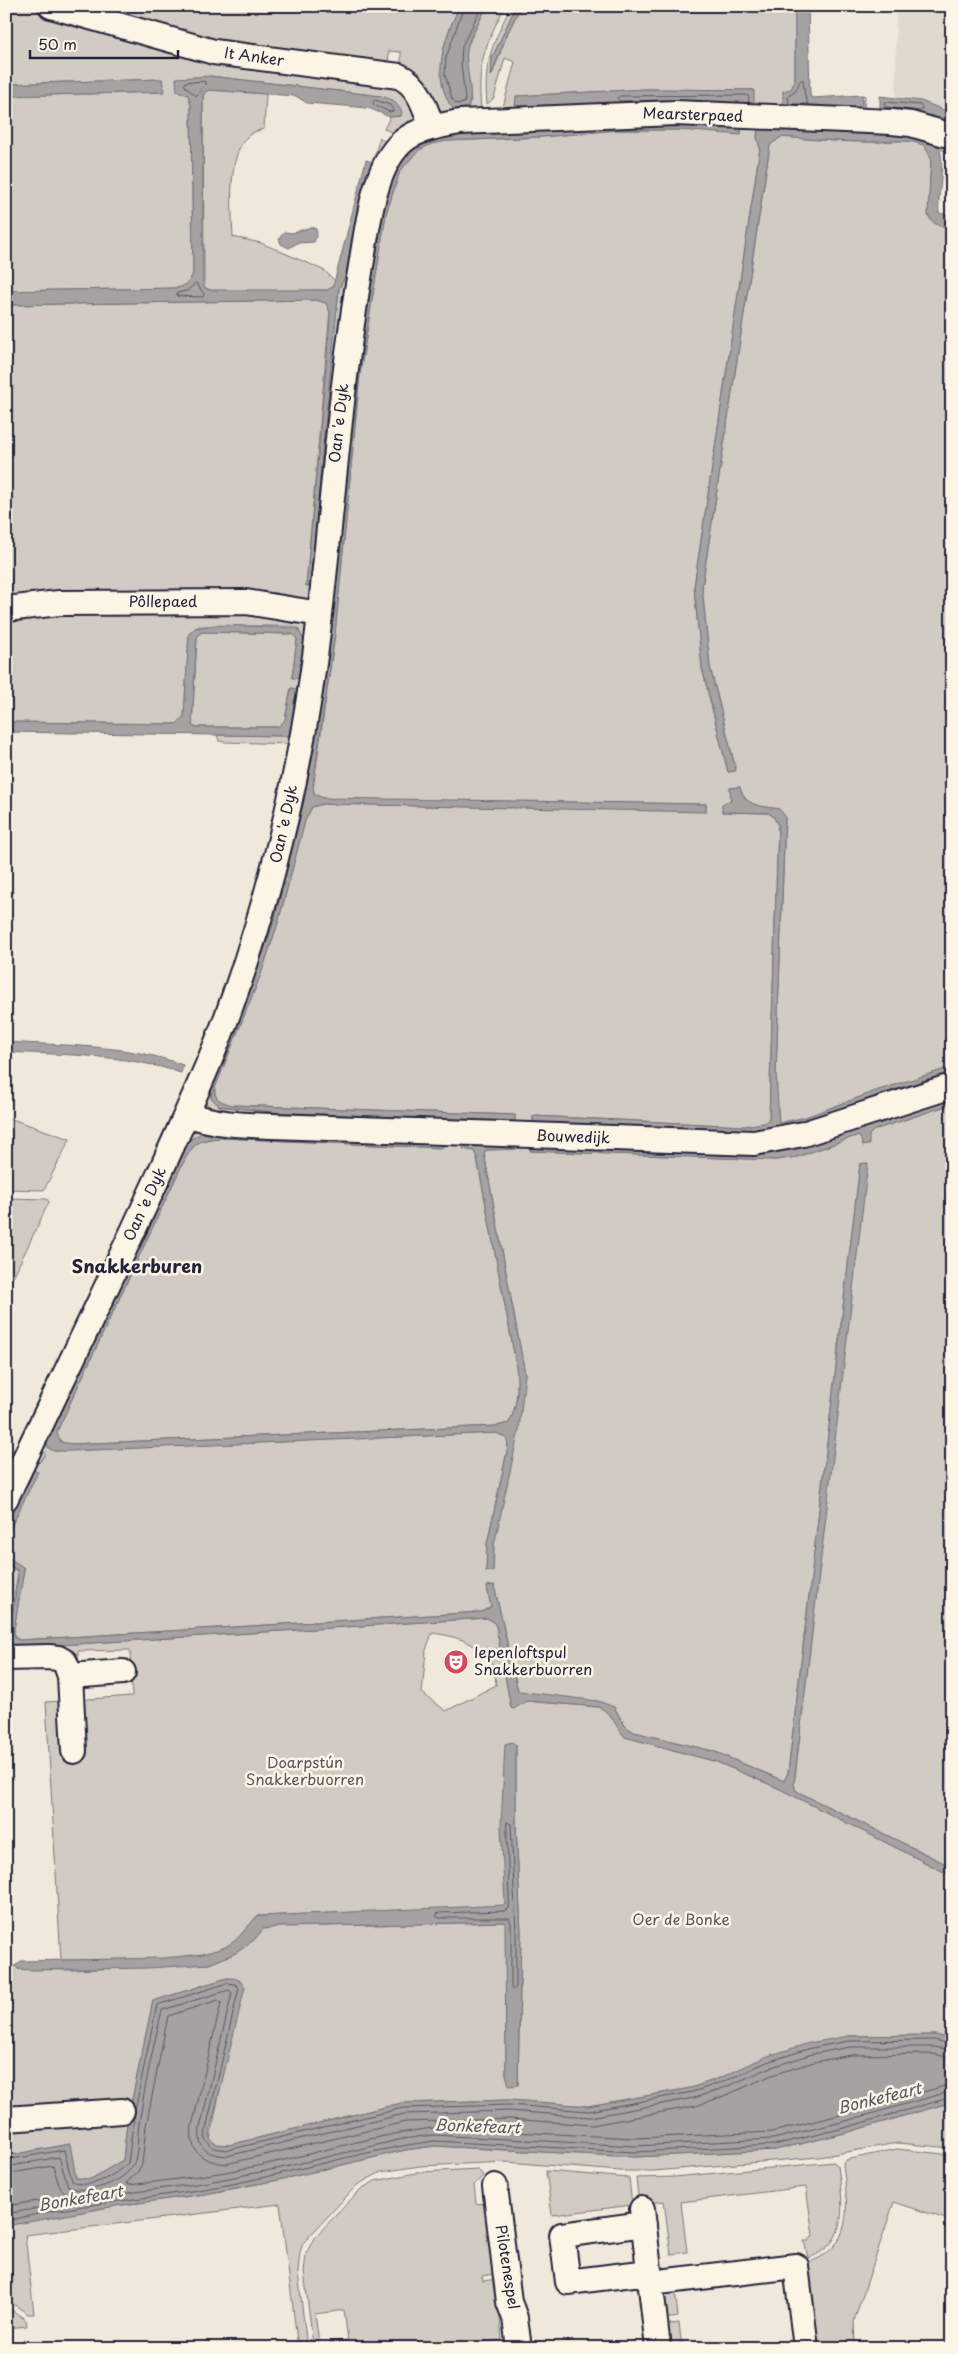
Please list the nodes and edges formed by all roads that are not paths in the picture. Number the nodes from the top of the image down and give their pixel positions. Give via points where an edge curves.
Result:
1 (52, 6) edge
2 (432, 127) junction
3 (952, 136) edge
4 (6, 609) edge
5 (320, 614) junction
6 (952, 1086) edge
7 (186, 1114) junction
8 (6, 1498) edge
9 (6, 1658) edge
10 (123, 1672) dead end
11 (70, 1676) junction
12 (74, 1751) dead end
13 (122, 2111) dead end
14 (6, 2119) edge
15 (495, 2186) dead end
16 (650, 2278) junction
17 (519, 2348) edge
18 (658, 2348) edge
19 (806, 2348) edge

1 - 2 street, It Anker via 214,52 399,76 415,88
2 - 3 street, Mearsterpaed via 485,120 675,113 892,122
2 - 5 street, Oan 'e Dyk via 400,143 390,157 370,218 346,364
4 - 5 street, Pôllepaed via 59,602 246,602
5 - 7 street, Oan 'e Dyk via 300,747 278,855 234,997
6 - 7 street, Bouwedijk via 803,1134 754,1143 272,1126 223,1123
7 - 8 street, Oan 'e Dyk
9 - 11 street via 58,1658 65,1662
10 - 11 street
11 - 12 street
13 - 14 street
15 - 17 street, Pilotenespel via 509,2302
16 - 16 street via 643,2217 562,2235 568,2282
16 - 18 street
16 - 19 street via 796,2266

